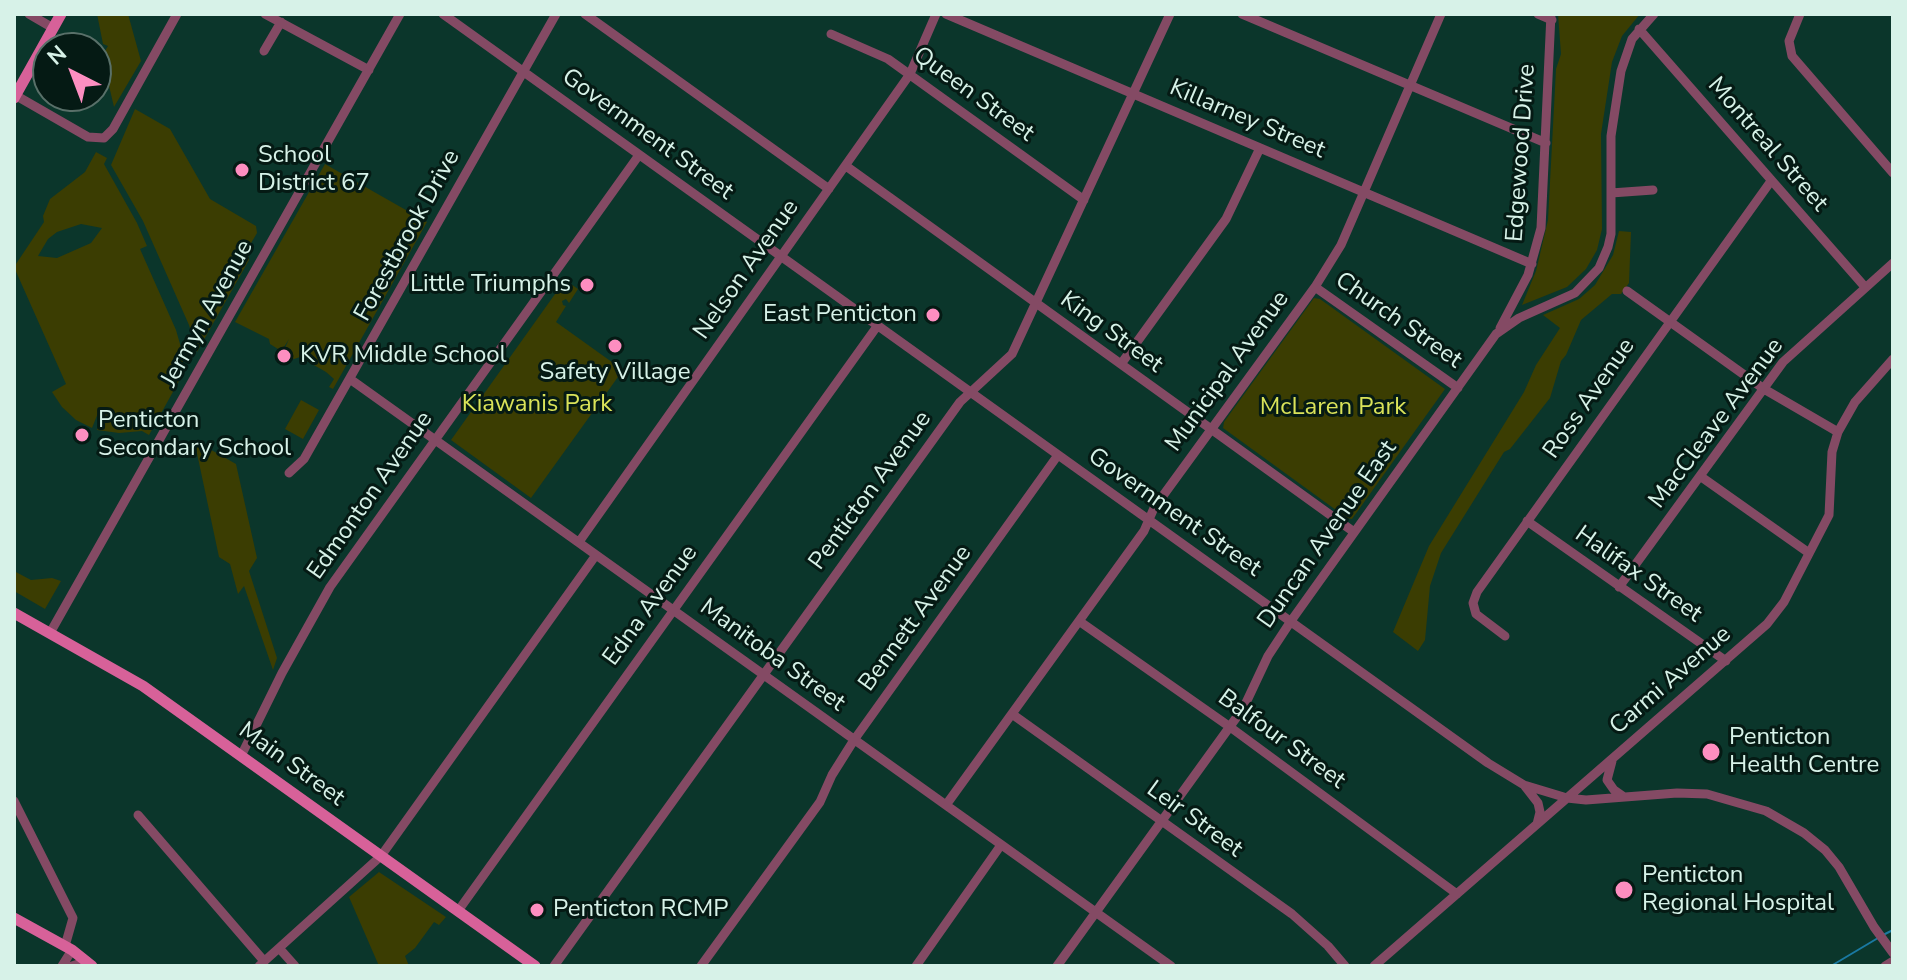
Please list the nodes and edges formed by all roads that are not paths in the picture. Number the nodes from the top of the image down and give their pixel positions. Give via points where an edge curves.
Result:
1 (29, 14) edge
2 (61, 14) edge
3 (177, 14) edge
4 (265, 14) edge
5 (400, 14) edge
6 (443, 14) edge
7 (556, 14) edge
8 (585, 14) edge
9 (936, 14) edge
10 (946, 14) edge
11 (1170, 14) edge
12 (1242, 14) edge
13 (1441, 14) edge
14 (1538, 14) edge
15 (1654, 14) edge
16 (1800, 14) edge
17 (1551, 17) edge
18 (281, 22) junction
19 (53, 28) junction
20 (1639, 29) junction
21 (831, 34) dead end
22 (264, 51) dead end
23 (369, 70) junction
24 (523, 71) junction
25 (910, 74) junction
26 (1410, 86) junction
27 (1133, 93) junction
28 (15, 96) edge
29 (1546, 143) junction
30 (1260, 148) junction
31 (639, 155) junction
32 (846, 166) junction
33 (1893, 173) edge
34 (1771, 181) junction
35 (829, 189) junction
36 (1653, 190) dead end
37 (1365, 191) junction
38 (1611, 193) junction
39 (1084, 200) junction
40 (782, 256) junction
41 (1893, 263) edge
42 (1532, 264) junction
43 (1315, 287) junction
44 (1865, 287) junction
45 (1627, 291) dead end
46 (1036, 303) junction
47 (1669, 321) junction
48 (878, 325) junction
49 (1496, 334) junction
50 (1893, 359) edge
51 (1121, 364) junction
52 (350, 379) junction
53 (1458, 388) junction
54 (1764, 389) junction
55 (971, 392) junction
56 (1211, 429) junction
57 (1838, 432) junction
58 (435, 440) junction
59 (1058, 455) junction
60 (289, 473) dead end
61 (1700, 476) junction
62 (1149, 521) junction
63 (1527, 521) junction
64 (1354, 532) junction
65 (579, 542) junction
66 (1809, 553) junction
67 (596, 555) junction
68 (1619, 587) junction
69 (673, 610) junction
70 (14, 613) edge
71 (1079, 621) junction
72 (1291, 621) junction
73 (50, 633) junction
74 (1505, 636) dead end
75 (1726, 661) junction
76 (763, 674) junction
77 (1012, 714) junction
78 (1230, 727) junction
79 (854, 740) junction
80 (241, 756) junction
81 (1612, 759) junction
82 (1524, 785) junction
83 (1624, 797) junction
84 (1567, 798) junction
85 (14, 801) edge
86 (946, 805) junction
87 (138, 815) dead end
88 (1161, 821) junction
89 (1537, 824) junction
90 (1001, 845) junction
91 (381, 856) junction
92 (1457, 894) junction
93 (458, 911) junction
94 (1096, 913) junction
95 (14, 918) edge
96 (69, 948) junction
97 (279, 948) junction
98 (1890, 948) edge
99 (1893, 961) edge
100 (90, 964) edge
101 (262, 964) edge
102 (62, 966) edge
103 (72, 966) edge
104 (295, 966) edge
105 (535, 966) edge
106 (554, 966) edge
107 (701, 966) edge
108 (916, 966) edge
109 (1057, 966) edge
110 (1171, 966) edge
111 (1345, 966) edge
112 (1374, 966) edge
113 (1885, 966) edge

1 - 19 street
2 - 19 main road
3 - 28 street via 104,138 88,137
4 - 18 street
5 - 23 street, Jermyn Avenue
6 - 24 street, Government Street
7 - 24 street, Forestbrook Drive
8 - 35 street
9 - 25 street, Nelson Avenue
10 - 27 street, Killarney Street
11 - 27 street, Penticton Avenue
12 - 26 street
13 - 26 street, Municipal Avenue
14 - 17 street
15 - 20 street, Duncan Avenue East
16 - 33 street via 1789,41 1792,56
17 - 29 street, Edgewood Drive
18 - 22 street
18 - 23 street
19 - 28 main road
20 - 34 street, Montreal Street
20 - 38 street, Duncan Avenue East via 1624,56 1612,122
21 - 25 street, Queen Street
23 - 73 street, Jermyn Avenue
24 - 31 street, Government Street
24 - 52 street, Forestbrook Drive
25 - 32 street, Nelson Avenue
25 - 39 street, Queen Street
26 - 29 street
26 - 37 street, Municipal Avenue
27 - 30 street, Killarney Street
27 - 39 street, Penticton Avenue
29 - 42 street, Edgewood Drive via 1541,228
30 - 37 street, Killarney Street
30 - 51 street via 1226,219
31 - 40 street, Government Street
31 - 58 street, Edmonton Avenue
32 - 35 street, Nelson Avenue
32 - 46 street, King Street
34 - 44 street, Montreal Street
34 - 47 street, Ross Avenue
35 - 40 street, Nelson Avenue
36 - 38 street
37 - 42 street, Killarney Street
37 - 43 street, Municipal Avenue
38 - 49 street, Duncan Avenue East via 1608,247 1599,268 1567,298
39 - 46 street, Penticton Avenue
40 - 48 street, Government Street
40 - 65 street, Nelson Avenue
41 - 44 street, MacCleave Avenue
42 - 49 street, Edgewood Drive
43 - 53 street, Church Street
43 - 56 street, Municipal Avenue
44 - 54 street, MacCleave Avenue via 1783,362
45 - 47 street
46 - 51 street, King Street
46 - 55 street, Penticton Avenue via 1008,361
47 - 54 street
47 - 63 street, Ross Avenue
48 - 55 street, Government Street
48 - 69 street, Edna Avenue
49 - 53 street, Duncan Avenue East
50 - 57 street, Carmi Avenue via 1855,402
51 - 56 street, King Street
52 - 58 street, Manitoba Street
52 - 60 street, Forestbrook Drive via 304,459
53 - 64 street, Duncan Avenue East
54 - 57 street
54 - 61 street, MacCleave Avenue
55 - 59 street, Government Street
55 - 76 street, Penticton Avenue
56 - 62 street, Municipal Avenue
56 - 64 street, King Street
57 - 66 street, Carmi Avenue via 1829,515
58 - 65 street, Manitoba Street
58 - 80 street, Edmonton Avenue via 330,587
59 - 62 street, Government Street
59 - 79 street, Bennett Avenue
61 - 66 street
61 - 68 street, MacCleave Avenue
62 - 71 street, Municipal Avenue
62 - 72 street, Government Street
63 - 68 street, Halifax Street
63 - 74 street, Ross Avenue via 1473,603 1476,614
64 - 72 street, Duncan Avenue East
65 - 67 street, Manitoba Street
66 - 75 street, Carmi Avenue via 1784,602
67 - 69 street, Manitoba Street
67 - 91 street
68 - 75 street, Halifax Street
69 - 76 street, Manitoba Street
69 - 93 street, Edna Avenue
70 - 73 main road, Main Street
71 - 77 street, Municipal Avenue
71 - 78 street, Balfour Street
72 - 78 street, Duncan Avenue East
72 - 82 street, Government Street
73 - 80 main road, Main Street via 143,686
75 - 81 street, Carmi Avenue
76 - 79 street, Manitoba Street
76 - 106 street, Penticton Avenue
77 - 86 street, Municipal Avenue
77 - 88 street, Leir Street
78 - 88 street, Duncan Avenue East
78 - 92 street, Balfour Street
79 - 86 street, Manitoba Street
79 - 107 street, Bennett Avenue via 820,802
80 - 91 main road, Main Street
81 - 83 street via 1607,780
81 - 84 street, Carmi Avenue
82 - 84 street, Government Street
82 - 89 street via 1538,803
83 - 84 street, Government Street
83 - 98 street, Government Street via 1707,794 1766,811 1825,850
84 - 89 street, Carmi Avenue
85 - 96 street via 73,918
86 - 90 street, Manitoba Street
87 - 101 street
88 - 94 street, Duncan Avenue East
88 - 111 street, Leir Street via 1292,914
89 - 92 street, Carmi Avenue
90 - 94 street, Manitoba Street
90 - 108 street
91 - 93 main road, Main Street
91 - 97 street
92 - 112 street, Carmi Avenue
93 - 105 main road, Main Street
94 - 109 street, Duncan Avenue East
94 - 110 street, Manitoba Street
95 - 96 main road
96 - 100 main road
96 - 102 street
97 - 101 street
97 - 104 street
99 - 113 street
100 - 103 street

